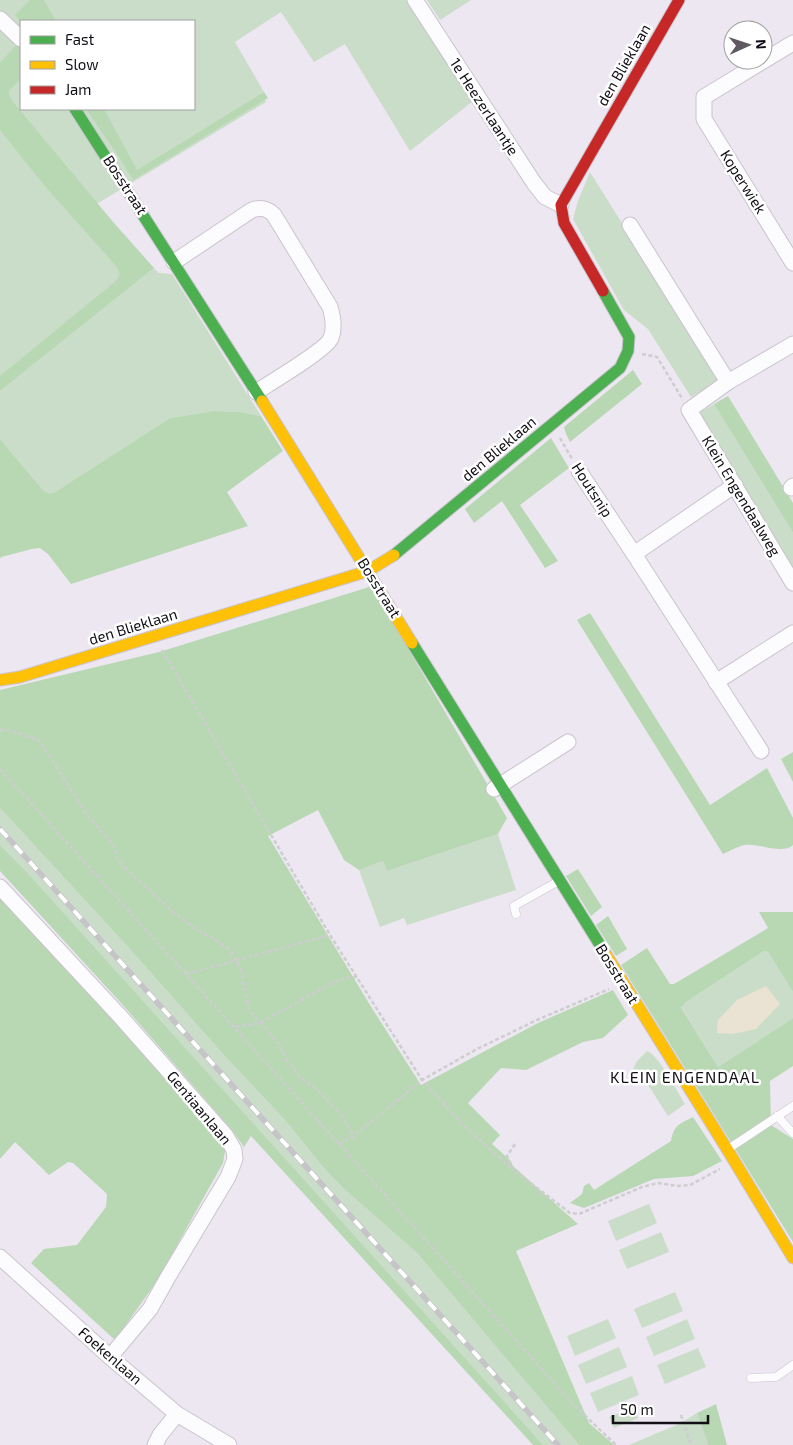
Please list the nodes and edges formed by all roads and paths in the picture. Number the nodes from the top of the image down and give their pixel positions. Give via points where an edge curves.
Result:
1 (415, 0) edge
2 (679, 0) edge
3 (0, 19) edge
4 (20, 37) edge
5 (793, 42) edge
6 (77, 110) edge
7 (562, 205) junction
8 (630, 225) dead end
9 (174, 262) junction
10 (793, 263) edge
11 (793, 344) edge
12 (628, 351) junction
13 (728, 382) junction
14 (256, 392) junction
15 (688, 410) junction
16 (552, 424) junction
17 (580, 471) joint
18 (735, 485) junction
19 (634, 554) junction
20 (368, 571) junction
21 (793, 583) edge
22 (793, 633) edge
23 (153, 636) junction
24 (0, 680) edge
25 (716, 682) junction
26 (0, 730) edge
27 (568, 742) dead end
28 (761, 751) dead end
29 (0, 769) edge
30 (497, 788) junction
31 (562, 879) junction
32 (0, 887) edge
33 (516, 914) dead end
34 (330, 936) junction
35 (237, 961) junction
36 (186, 974) junction
37 (357, 978) junction
38 (622, 982) junction
39 (260, 1022) junction
40 (234, 1027) junction
41 (422, 1080) junction
42 (793, 1106) edge
43 (777, 1116) junction
44 (793, 1132) edge
45 (354, 1136) junction
46 (339, 1144) junction
47 (514, 1144) dead end
48 (723, 1152) junction
49 (734, 1162) junction
50 (512, 1169) junction
51 (793, 1258) edge
52 (2, 1262) edge
53 (110, 1357) junction
54 (793, 1365) edge
55 (751, 1378) dead end
56 (177, 1414) junction
57 (681, 1415) dead end
58 (155, 1445) edge
59 (228, 1445) edge
60 (616, 1445) edge
61 (691, 1445) edge

1 - 7 street, 1e Heezerlaantje via 534,183 545,197
2 - 7 street, den Blieklaan
3 - 4 street
5 - 10 street, Koperwiek via 704,98 704,119
6 - 9 street, Bosstraat
7 - 12 street via 564,223 628,337
8 - 13 street
9 - 14 street, Bosstraat
9 - 14 street via 252,210 268,209 274,215 330,307 334,320 331,339 319,351
11 - 13 street
12 - 15 path via 657,357
12 - 16 street, den Blieklaan via 620,368
13 - 15 street
14 - 20 street, Bosstraat
15 - 18 street, Klein Engendaalweg
16 - 17 path, Houtsnip
16 - 20 street, den Blieklaan via 391,558
17 - 19 street, Houtsnip
18 - 19 street
18 - 21 street, Klein Engendaalweg
19 - 25 street, Houtsnip
20 - 23 street, den Blieklaan
20 - 30 street, Bosstraat
22 - 25 street
23 - 24 street, den Blieklaan via 20,677
23 - 34 path
25 - 28 street, Houtsnip
26 - 35 path via 39,740 88,816 114,844 118,861 170,909 230,950
27 - 30 street
29 - 36 path
30 - 31 street, Bosstraat
31 - 33 lane via 514,906
31 - 38 street, Bosstraat
32 - 53 street, Gentiaanlaan via 118,1014 226,1136 234,1150 235,1159 228,1177 150,1309
34 - 35 path
34 - 37 path
35 - 36 path
35 - 39 path via 249,1010
36 - 40 path
37 - 39 path via 336,981
37 - 41 path
38 - 41 path via 477,1049
38 - 48 street, Bosstraat
39 - 40 path
39 - 45 path via 279,1044 299,1076 318,1090 342,1116
40 - 46 path
41 - 45 path
41 - 50 path via 462,1124
42 - 43 lane
43 - 44 lane
43 - 48 lane
45 - 46 path
46 - 60 path via 575,1406
47 - 50 path via 507,1156
48 - 49 street, Bosstraat
49 - 50 path via 690,1185 658,1183 642,1187 579,1214 570,1212
49 - 51 street, Bosstraat
52 - 53 street, Foekenlaan
53 - 56 street, Foekenlaan
54 - 55 lane via 776,1377
56 - 58 street
56 - 59 street, Foekenlaan
57 - 61 path

